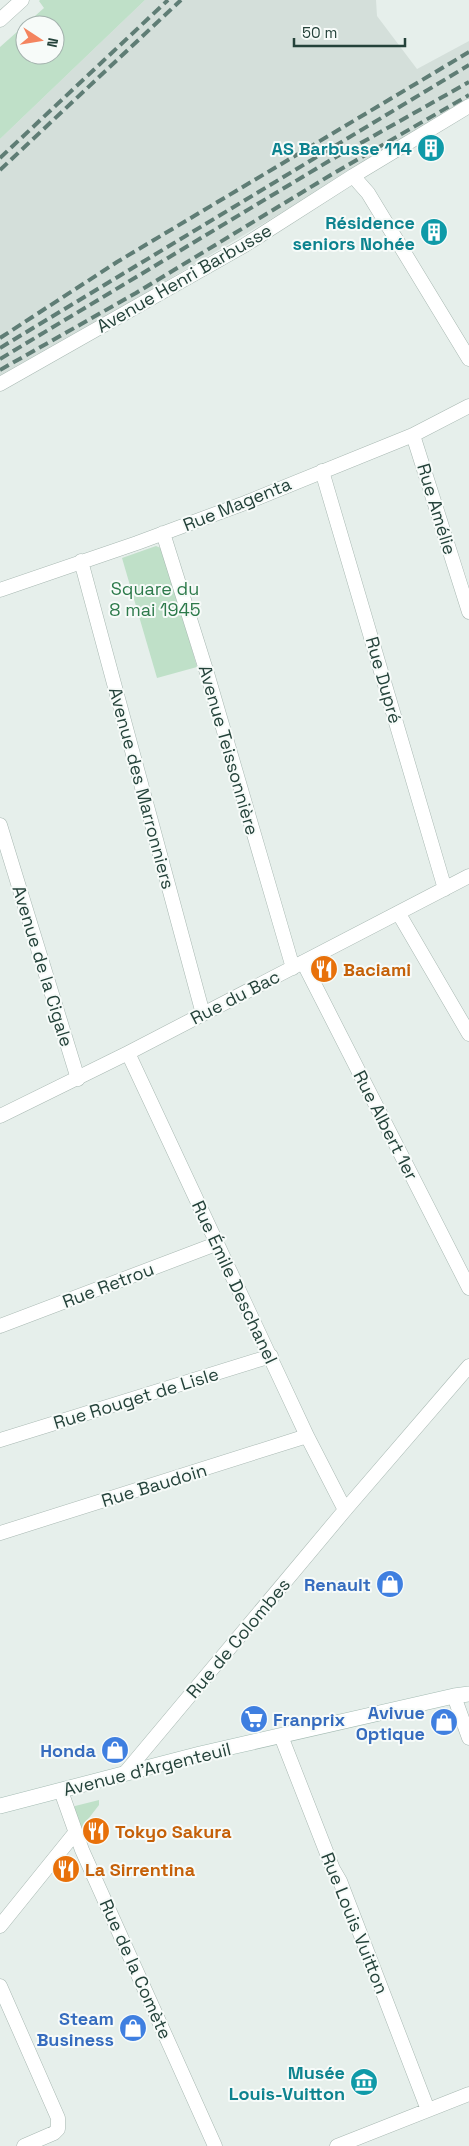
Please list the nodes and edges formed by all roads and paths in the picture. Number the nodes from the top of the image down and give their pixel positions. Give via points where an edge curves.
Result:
1 (22, 0) edge
2 (0, 20) edge
3 (469, 106) edge
4 (353, 176) junction
5 (469, 359) edge
6 (0, 384) edge
7 (469, 406) edge
8 (413, 435) junction
9 (322, 471) junction
10 (163, 533) junction
11 (81, 561) junction
12 (0, 590) edge
13 (469, 612) edge
14 (0, 825) edge
15 (469, 876) edge
16 (445, 889) junction
17 (398, 914) junction
18 (298, 965) junction
19 (203, 1014) junction
20 (469, 1034) edge
21 (128, 1053) junction
22 (78, 1079) junction
23 (0, 1116) edge
24 (216, 1244) junction
25 (469, 1288) edge
26 (0, 1326) edge
27 (271, 1356) junction
28 (469, 1366) edge
29 (307, 1436) junction
30 (0, 1440) edge
31 (345, 1510) junction
32 (0, 1533) edge
33 (462, 1695) edge
34 (281, 1736) junction
35 (469, 1738) edge
36 (125, 1774) junction
37 (61, 1791) junction
38 (0, 1806) edge
39 (75, 1833) junction
40 (0, 1926) edge
41 (0, 1986) edge
42 (469, 2094) edge
43 (428, 2110) junction
44 (24, 2146) edge
45 (215, 2146) edge
46 (337, 2146) edge

1 - 2 street
3 - 4 street, Avenue Henri Barbusse
4 - 5 street via 368,192
4 - 6 street, Avenue Henri Barbusse via 245,245
7 - 8 street, Rue Magenta
8 - 9 street, Rue Magenta
8 - 13 street, Rue Amélie
9 - 10 street, Rue Magenta
9 - 16 street, Rue Dupré
10 - 11 street, Rue Magenta
10 - 18 street, Avenue Teissonnière
11 - 12 street, Rue Magenta
11 - 19 street, Avenue des Marronniers
14 - 22 street, Avenue de la Cigale
15 - 16 street, Rue du Bac
16 - 17 street, Rue du Bac
17 - 18 street, Rue du Bac
17 - 20 street
18 - 19 street, Rue du Bac
18 - 25 street, Rue Albert 1er
19 - 21 street, Rue du Bac
21 - 22 street, Rue du Bac
21 - 24 street, Rue Émile Deschanel
22 - 23 street, Rue du Bac
24 - 26 street, Rue Retrou
24 - 27 street, Rue Émile Deschanel
27 - 29 street, Rue Émile Deschanel
27 - 30 street, Rue Rouget de Lisle
28 - 31 street, Rue de Colombes
29 - 31 street, Rue Émile Deschanel
29 - 32 street, Rue Baudoin
31 - 36 street, Rue de Colombes
33 - 34 main road, Avenue d'Argenteuil
33 - 35 street
34 - 36 main road, Avenue d'Argenteuil
34 - 43 street, Rue Louis Vuitton
36 - 37 main road, Avenue d'Argenteuil
37 - 38 main road, Avenue d'Argenteuil
37 - 39 street, Rue de la Comète
39 - 40 street
39 - 45 street, Rue de la Comète
41 - 44 street via 59,2123 54,2133
42 - 43 street
43 - 46 street

